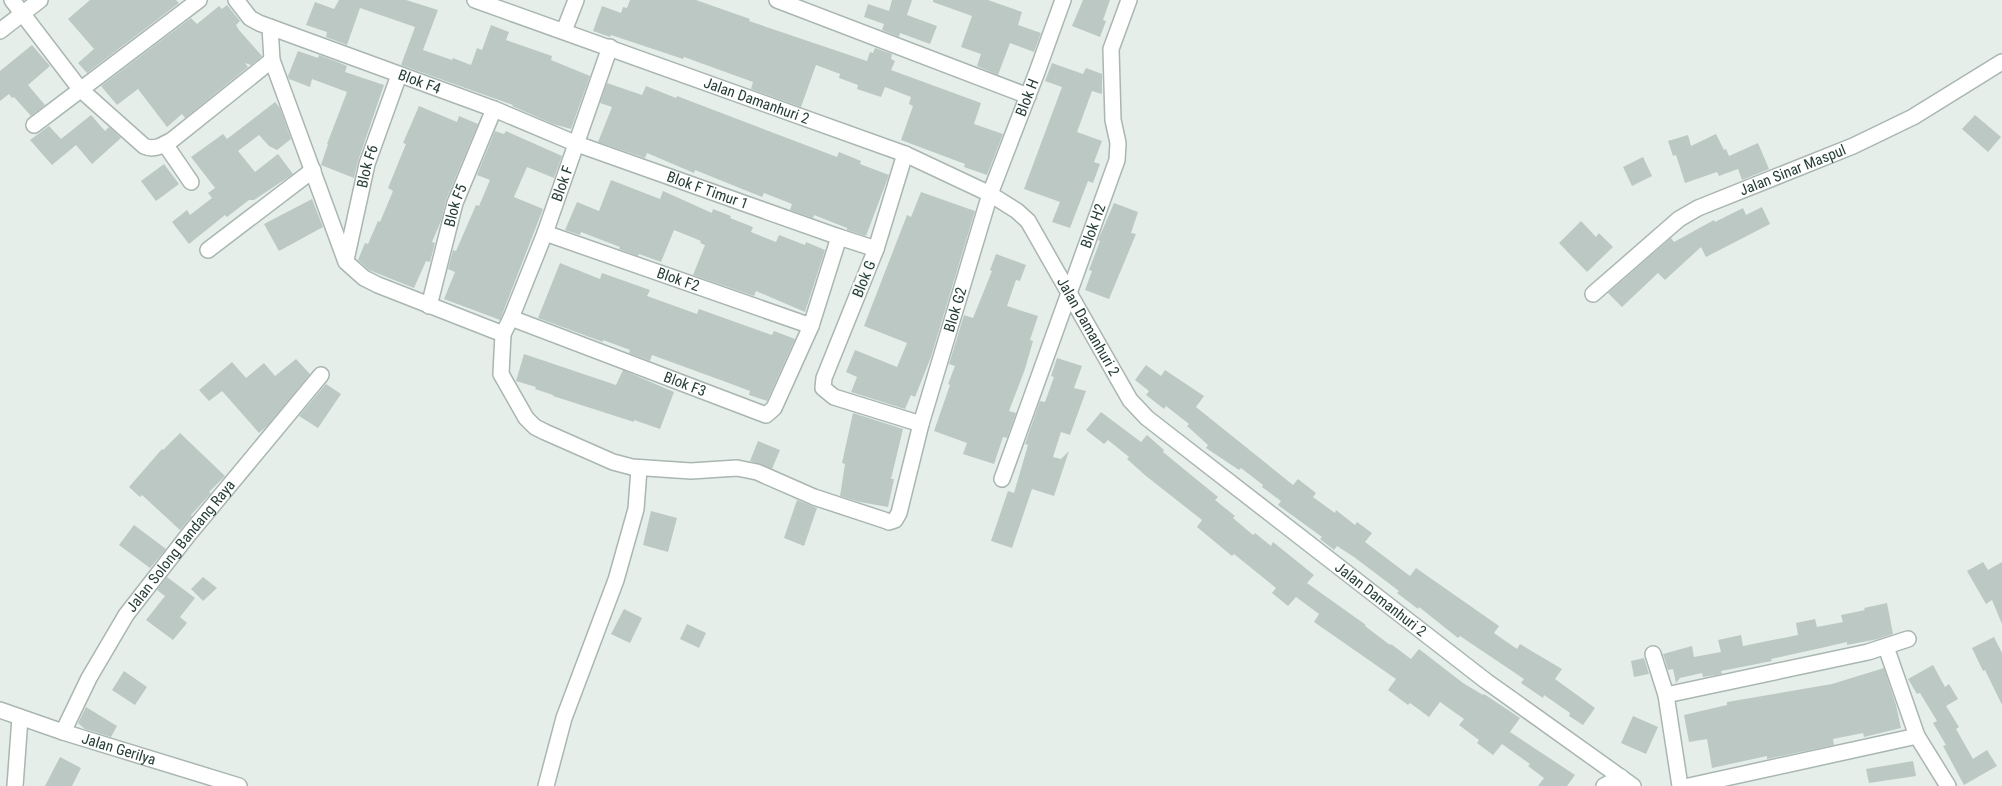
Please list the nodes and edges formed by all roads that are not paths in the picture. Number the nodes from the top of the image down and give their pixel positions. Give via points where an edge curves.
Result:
1 (12, 0) edge
2 (40, 0) edge
3 (199, 0) edge
4 (236, 0) edge
5 (475, 0) edge
6 (576, 0) edge
7 (777, 0) edge
8 (1063, 0) edge
9 (1129, 0) edge
10 (23, 14) junction
11 (265, 25) junction
12 (0, 31) edge
13 (564, 31) junction
14 (610, 47) junction
15 (272, 60) junction
16 (2002, 62) edge
17 (399, 74) junction
18 (80, 89) junction
19 (1028, 96) junction
20 (494, 109) junction
21 (34, 125) dead end
22 (165, 144) junction
23 (577, 144) junction
24 (905, 154) junction
25 (313, 170) junction
26 (191, 182) dead end
27 (990, 194) junction
28 (545, 233) junction
29 (839, 238) junction
30 (876, 249) junction
31 (208, 250) dead end
32 (346, 262) junction
33 (1069, 293) junction
34 (1593, 294) dead end
35 (430, 306) junction
36 (511, 318) junction
37 (810, 326) junction
38 (503, 334) junction
39 (321, 375) dead end
40 (921, 424) junction
41 (639, 468) junction
42 (1002, 479) dead end
43 (1908, 639) dead end
44 (1886, 647) junction
45 (1653, 654) dead end
46 (1666, 695) junction
47 (0, 710) edge
48 (20, 718) junction
49 (63, 732) junction
50 (1917, 736) junction
51 (1627, 782) edge
52 (15, 786) edge
53 (239, 786) edge
54 (546, 786) edge
55 (1604, 786) edge
56 (1680, 786) edge
57 (1689, 786) edge
58 (1948, 786) edge

1 - 10 street
2 - 10 street
3 - 18 street
4 - 11 street via 250,18
5 - 13 street, Jalan Damanhuri 2
6 - 13 street
7 - 19 street
8 - 19 street, Blok H
9 - 33 street, Blok H2 via 1111,49 1117,160
10 - 12 street
10 - 18 street
11 - 15 street
11 - 17 street, Blok F4
13 - 14 street, Jalan Damanhuri 2
14 - 23 street, Blok F
14 - 24 street, Jalan Damanhuri 2
15 - 22 street
15 - 25 street
16 - 34 street, Jalan Sinar Maspul via 1913,117 1853,146 1698,208 1679,219
17 - 20 street, Blok F4
17 - 32 street, Blok F6 via 368,164
18 - 21 street
18 - 22 street via 144,146 155,148
19 - 27 street, Blok H
20 - 23 street, Blok F4
20 - 35 street, Blok F5 via 455,203
22 - 26 street
23 - 28 street, Blok F
23 - 29 street, Blok F Timur 1
24 - 27 street, Jalan Damanhuri 2
24 - 30 street, Blok G
25 - 31 street
25 - 32 street
27 - 33 street, Jalan Damanhuri 2 via 1028,222
27 - 40 street, Blok G2
28 - 36 street, Blok F
28 - 37 street, Blok F2
29 - 30 street, Blok F Timur 1
29 - 37 street
30 - 40 street, Blok G via 824,378 823,388 834,397
32 - 35 street via 364,278
33 - 42 street, Blok H2
33 - 51 street, Jalan Damanhuri 2 via 1130,400 1146,418 1486,681
35 - 38 street
36 - 37 street, Blok F3 via 766,415 774,408
36 - 38 street, Blok F
38 - 41 street via 501,374 526,418 535,427 613,462
39 - 49 street, Jalan Solong Bandang Raya via 126,615 88,678
40 - 41 street, Blok G2 via 899,513 890,522 814,497 757,472 738,468 691,471
41 - 54 street via 636,509 616,580 564,718
43 - 44 street
44 - 46 street
44 - 50 street
45 - 46 street
46 - 56 street
47 - 48 street, Jalan Gerilya
48 - 49 street, Jalan Gerilya
48 - 52 street
49 - 53 street, Jalan Gerilya
50 - 57 street
50 - 58 street
51 - 55 street

